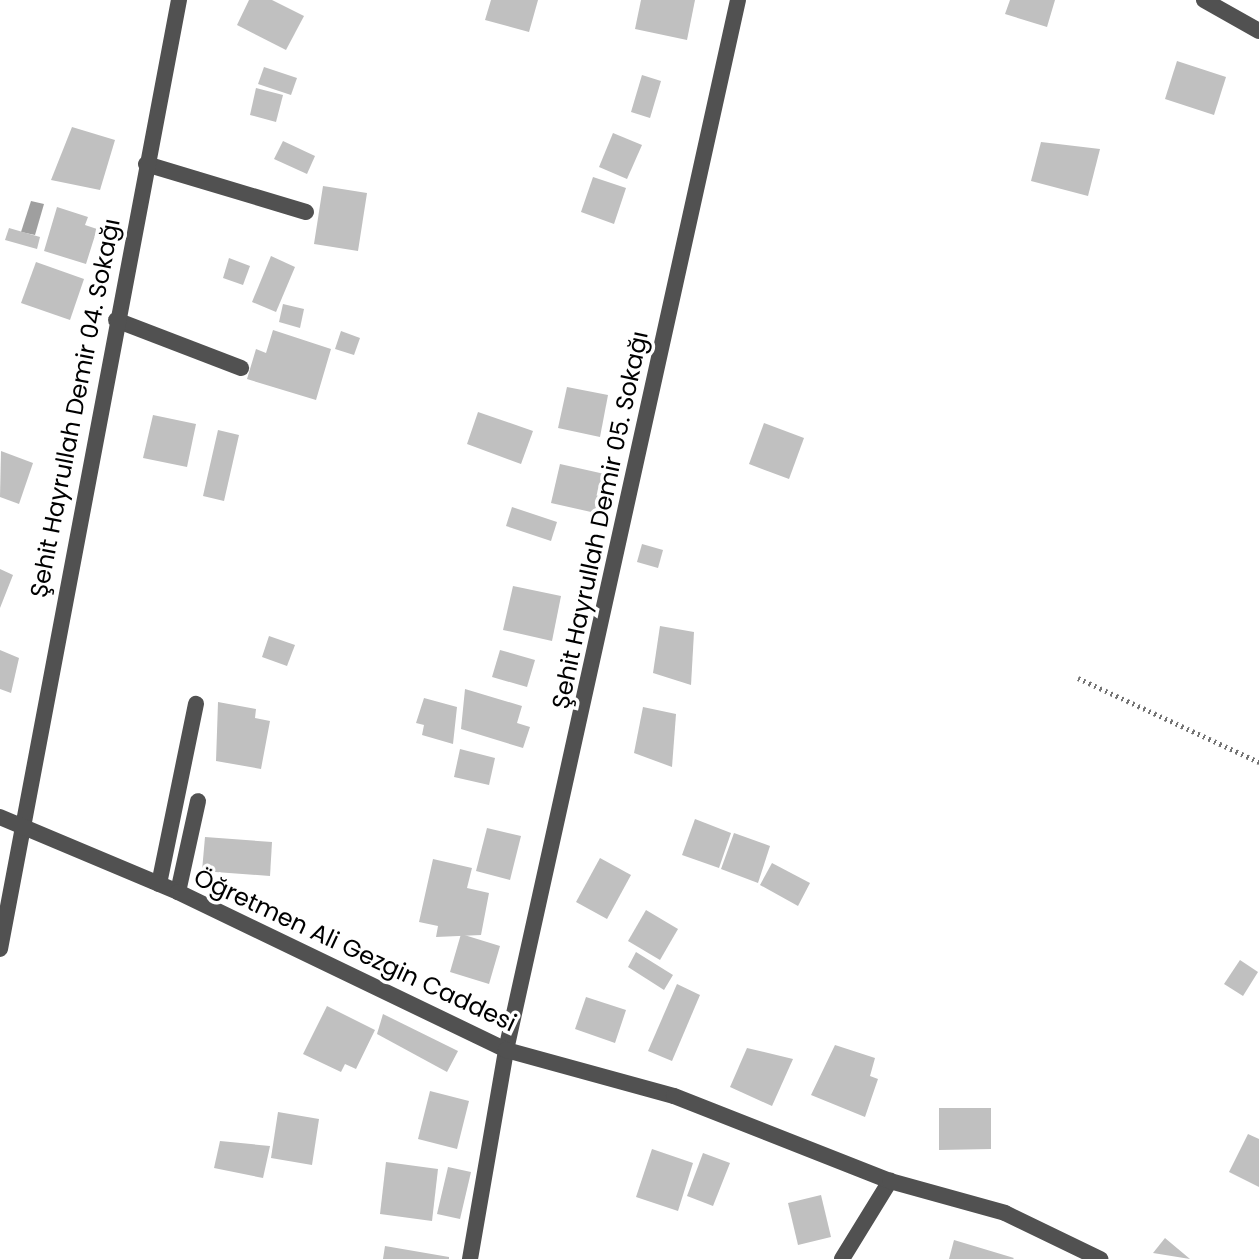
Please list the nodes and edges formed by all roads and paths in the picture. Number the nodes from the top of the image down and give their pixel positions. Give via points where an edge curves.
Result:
1 (179, 0) edge
2 (738, 0) edge
3 (1204, 0) edge
4 (1259, 31) edge
5 (146, 164) junction
6 (306, 212) dead end
7 (116, 320) junction
8 (241, 368) dead end
9 (1078, 678) dead end
10 (196, 704) dead end
11 (1259, 762) edge
12 (198, 801) dead end
13 (0, 817) edge
14 (21, 825) junction
15 (159, 884) junction
16 (178, 892) junction
17 (0, 949) edge
18 (506, 1050) junction
19 (890, 1181) junction
20 (470, 1259) edge
21 (842, 1259) edge
22 (1100, 1259) edge

1 - 5 street, Şehit Hayrullah Demir 04. Sokağı
2 - 18 street, Şehit Hayrullah Demir 05. Sokağı
3 - 4 street
5 - 6 street
5 - 7 street, Şehit Hayrullah Demir 04. Sokağı
7 - 8 street
7 - 14 street, Şehit Hayrullah Demir 04. Sokağı
9 - 11 path
10 - 15 street
12 - 16 street
13 - 14 street, Öğretmen Ali Gezgin Caddesi
14 - 15 street, Öğretmen Ali Gezgin Caddesi
14 - 17 street, Şehit Hayrullah Demir 04. Sokağı
15 - 16 street, Öğretmen Ali Gezgin Caddesi
16 - 18 street, Öğretmen Ali Gezgin Caddesi
18 - 19 street, Öğretmen Ali Gezgin Caddesi via 674,1096
18 - 20 street, Şehit Hayrullah Demir 05. Sokağı
19 - 21 street
19 - 22 street, Öğretmen Ali Gezgin Caddesi via 1005,1213

